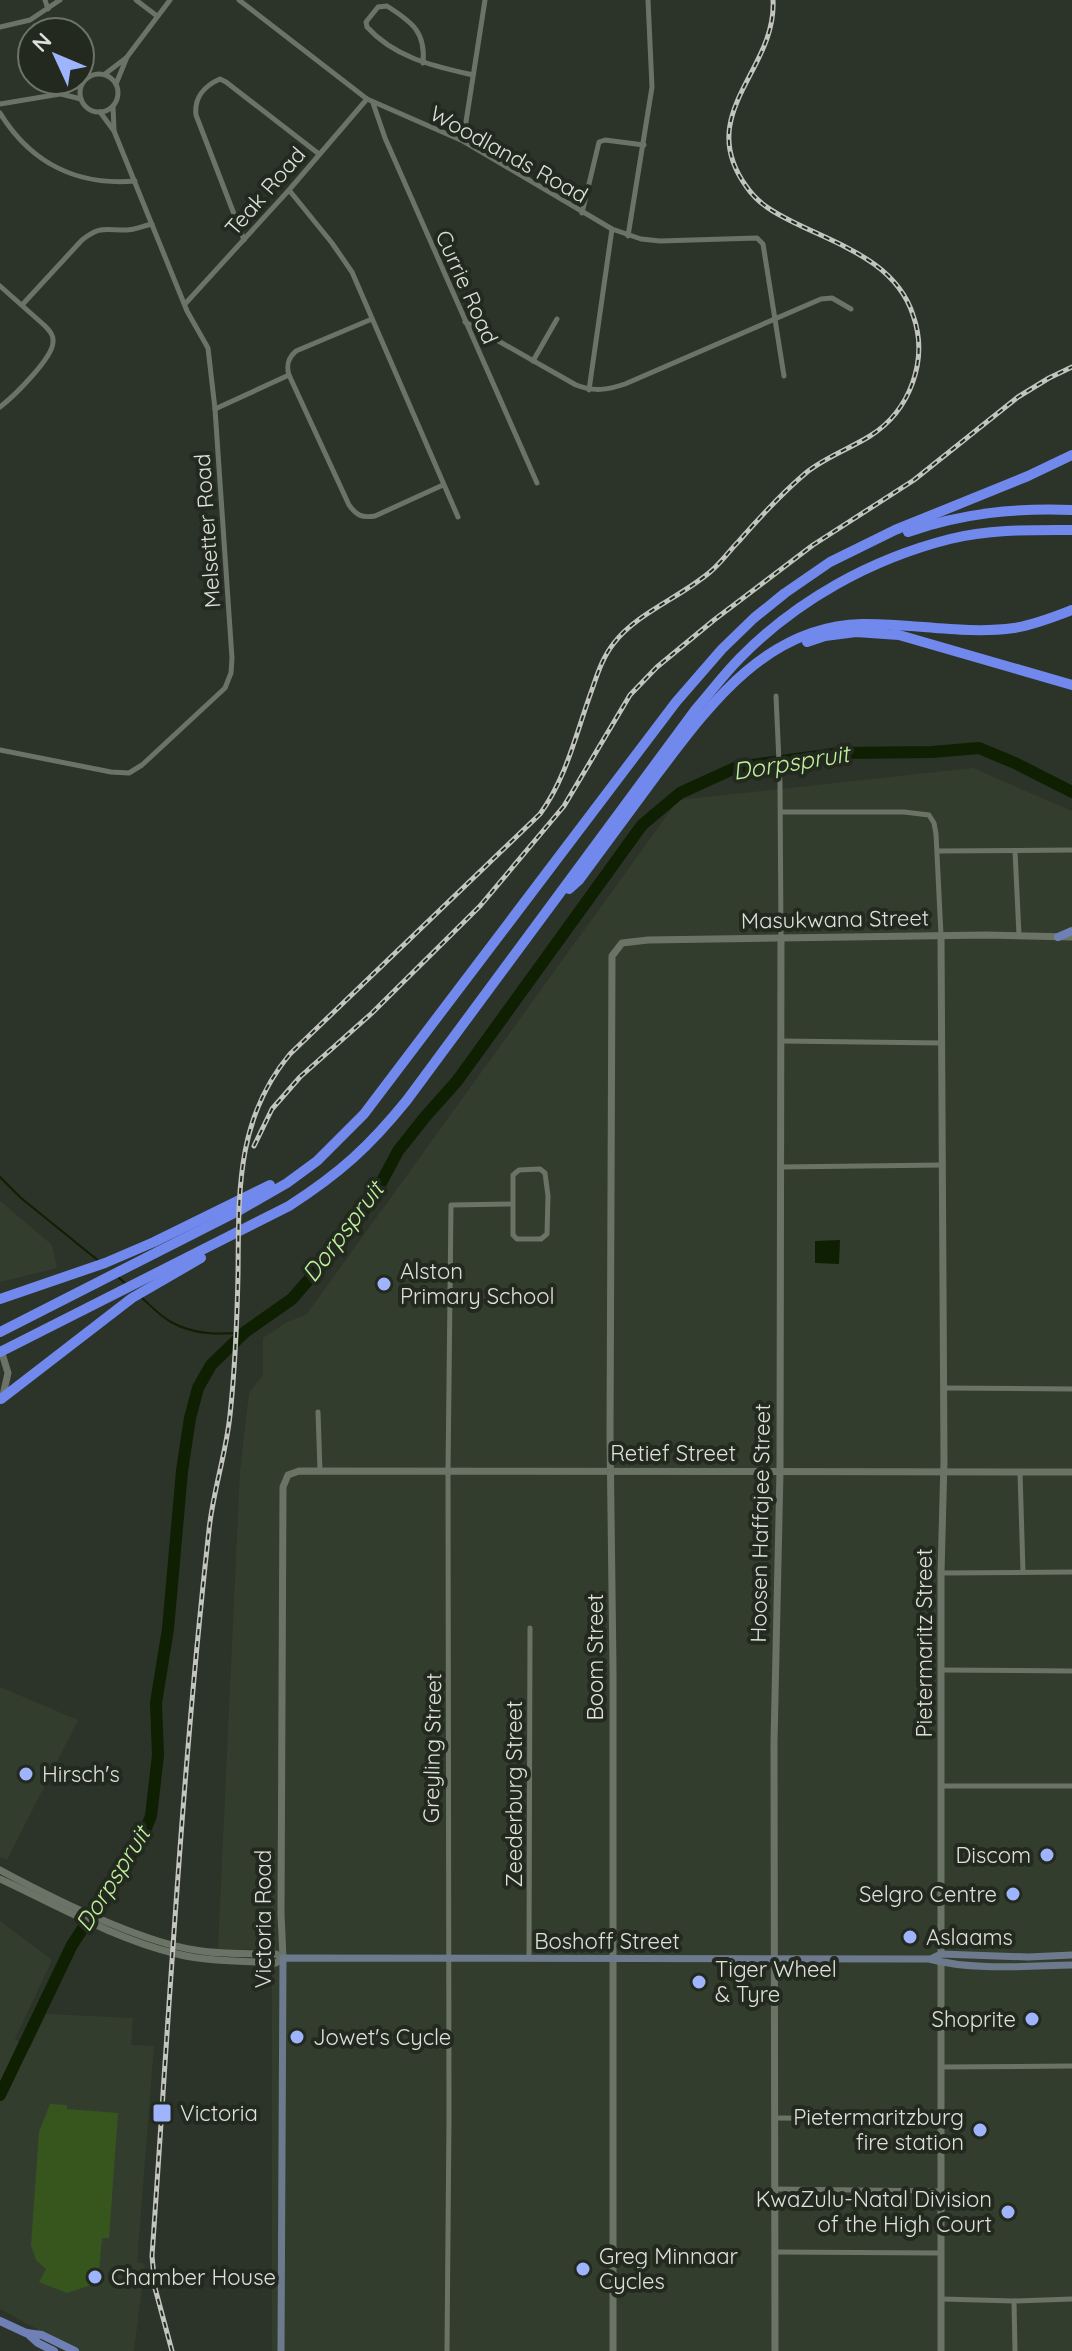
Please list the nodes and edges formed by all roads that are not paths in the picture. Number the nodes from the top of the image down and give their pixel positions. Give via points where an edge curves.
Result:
1 (45, 0) edge
2 (60, 0) edge
3 (136, 0) edge
4 (170, 0) edge
5 (239, 0) edge
6 (251, 0) edge
7 (485, 0) edge
8 (648, 0) edge
9 (246, 6) junction
10 (48, 9) junction
11 (157, 16) junction
12 (0, 27) edge
13 (127, 57) junction
14 (423, 63) junction
15 (105, 74) junction
16 (96, 75) edge
17 (473, 75) junction
18 (116, 84) junction
19 (48, 96) edge
20 (68, 96) edge
21 (81, 96) edge
22 (81, 99) junction
23 (370, 100) junction
24 (0, 104) edge
25 (113, 106) junction
26 (100, 112) junction
27 (0, 113) edge
28 (114, 131) junction
29 (463, 141) junction
30 (644, 145) junction
31 (319, 154) junction
32 (135, 181) junction
33 (289, 190) junction
34 (582, 213) junction
35 (152, 224) junction
36 (612, 229) junction
37 (628, 236) junction
38 (244, 240) junction
39 (0, 286) edge
40 (6, 291) junction
41 (0, 299) edge
42 (185, 304) junction
43 (22, 305) junction
44 (851, 309) dead end
45 (372, 319) junction
46 (557, 319) dead end
47 (775, 319) junction
48 (465, 322) junction
49 (533, 361) junction
50 (289, 375) junction
51 (784, 376) dead end
52 (589, 390) junction
53 (0, 407) edge
54 (215, 409) junction
55 (1072, 457) edge
56 (537, 483) dead end
57 (443, 485) junction
58 (1072, 510) edge
59 (458, 517) dead end
60 (1072, 530) edge
61 (785, 593) junction
62 (1072, 610) edge
63 (1072, 685) edge
64 (724, 692) junction
65 (776, 696) dead end
66 (0, 750) edge
67 (781, 812) junction
68 (1072, 850) edge
69 (938, 851) junction
70 (1015, 851) junction
71 (550, 907) junction
72 (1072, 931) edge
73 (1019, 935) junction
74 (941, 936) junction
75 (781, 937) junction
76 (1058, 937) junction
77 (1072, 937) edge
78 (611, 963) joint
79 (780, 1041) junction
80 (942, 1043) junction
81 (364, 1114) junction
82 (943, 1165) junction
83 (780, 1167) junction
84 (512, 1204) junction
85 (132, 1291) junction
86 (0, 1299) edge
87 (0, 1332) edge
88 (1, 1352) edge
89 (944, 1388) junction
90 (1072, 1389) edge
91 (0, 1399) edge
92 (318, 1412) dead end
93 (610, 1471) junction
94 (780, 1471) junction
95 (944, 1471) junction
96 (320, 1472) junction
97 (448, 1472) junction
98 (1020, 1472) junction
99 (1072, 1472) edge
100 (283, 1487) joint
101 (1023, 1572) junction
102 (1072, 1572) edge
103 (941, 1573) junction
104 (530, 1628) dead end
105 (942, 1670) junction
106 (1072, 1671) edge
107 (941, 1786) junction
108 (1072, 1786) edge
109 (0, 1870) edge
110 (0, 1879) edge
111 (72, 1909) junction
112 (1072, 1955) edge
113 (278, 1958) junction
114 (447, 1958) junction
115 (612, 1958) junction
116 (775, 1958) junction
117 (941, 1958) junction
118 (529, 1959) junction
119 (1072, 1965) edge
120 (1072, 2066) edge
121 (940, 2067) junction
122 (774, 2118) junction
123 (940, 2119) junction
124 (774, 2189) junction
125 (940, 2191) junction
126 (774, 2252) junction
127 (940, 2253) junction
128 (942, 2299) junction
129 (1072, 2299) edge
130 (1014, 2301) junction
131 (0, 2321) edge
132 (38, 2343) edge
133 (54, 2351) edge
134 (75, 2351) edge
135 (281, 2351) edge
136 (447, 2351) edge
137 (613, 2351) edge
138 (775, 2351) edge
139 (941, 2351) edge
140 (1015, 2351) edge

1 - 10 street
2 - 10 street
3 - 11 street
4 - 11 street
5 - 9 street, Woodlands Road
6 - 9 street
7 - 17 street
8 - 30 street via 652,87
9 - 23 street, Woodlands Road
10 - 12 street via 25,22
11 - 13 street
13 - 15 street
13 - 18 street
14 - 14 street via 418,32 387,6 378,7 367,27 397,52
14 - 17 street
15 - 16 street
15 - 18 street
17 - 29 street
18 - 25 street
19 - 24 street
20 - 22 street
21 - 22 street
22 - 26 street
23 - 29 street, Woodlands Road
23 - 31 street, Teak Road
23 - 48 street, Currie Road
25 - 26 street
25 - 28 street, Melsetter Road
26 - 28 street, Melsetter Road
27 - 32 street via 42,159 60,170 104,182
28 - 32 street, Melsetter Road
29 - 34 street, Woodlands Road
30 - 34 street via 599,142
30 - 37 street
31 - 33 street, Teak Road
31 - 38 street via 226,82 220,79 202,92 196,115
32 - 35 street, Melsetter Road
33 - 38 street, Teak Road
33 - 45 street via 343,257
34 - 36 street, Woodlands Road
35 - 42 street, Melsetter Road
35 - 43 street via 91,233
36 - 37 street, Woodlands Road
36 - 52 street
37 - 47 street, Woodlands Road via 660,241 757,238 763,244
38 - 42 street, Teak Road
39 - 40 street
40 - 41 street
40 - 43 street
42 - 54 street, Melsetter Road via 208,348
43 - 53 street via 51,332 54,344
44 - 47 street via 832,298 821,299
45 - 50 street via 296,351 290,356
45 - 57 street
46 - 49 street
47 - 51 street
47 - 52 street via 625,384
48 - 49 street
48 - 56 street, Currie Road
49 - 52 street
50 - 54 street
50 - 57 street via 354,513 375,516
54 - 66 street, Melsetter Road via 232,658 225,688 129,773
55 - 61 highway via 895,530 830,562
57 - 59 street
58 - 61 highway via 986,512 943,520 832,565
60 - 71 highway via 951,539 857,573 813,599 739,659 696,709
61 - 81 highway via 722,649 676,702
62 - 64 highway via 1012,628 830,628 772,651
63 - 64 highway via 899,635 856,632 800,644
64 - 71 highway via 579,880
65 - 67 street, Hoosen Haffajee Street
67 - 69 street via 929,815
67 - 75 street, Hoosen Haffajee Street
68 - 70 street
69 - 70 street
69 - 74 street
70 - 73 street
71 - 85 highway via 416,1088 358,1155 289,1206
72 - 76 main road
73 - 74 street, Masukwana Street
73 - 76 street, Masukwana Street
74 - 75 street, Masukwana Street
74 - 80 street, Pietermaritz Street
75 - 78 street, Masukwana Street via 629,941 617,946
75 - 79 street, Hoosen Haffajee Street
76 - 77 street, Masukwana Street
78 - 93 street, Boom Street
79 - 80 street
79 - 83 street, Hoosen Haffajee Street
80 - 82 street, Pietermaritz Street
81 - 86 highway via 282,1179 154,1242
81 - 87 highway via 287,1183
82 - 83 street
82 - 89 street, Pietermaritz Street
83 - 94 street, Hoosen Haffajee Street
84 - 84 street via 513,1235 545,1237 544,1170 514,1173
84 - 97 street, Greyling Street via 451,1205
85 - 88 highway
85 - 91 highway
88 - 91 street via 8,1382
89 - 90 street
89 - 95 street, Pietermaritz Street
92 - 96 street
93 - 94 street, Retief Street
93 - 97 street, Retief Street
93 - 115 street, Boom Street
94 - 95 street, Retief Street
94 - 116 street, Hoosen Haffajee Street
95 - 98 street, Retief Street
95 - 103 street, Pietermaritz Street
96 - 97 street, Retief Street
96 - 100 street, Retief Street via 291,1473
97 - 114 street, Greyling Street
98 - 99 street, Retief Street
98 - 101 street
100 - 113 street, Victoria Road
101 - 102 street
101 - 103 street
103 - 105 street, Pietermaritz Street
104 - 118 street, Zeederburg Street
105 - 106 street
105 - 107 street, Pietermaritz Street
107 - 108 street
107 - 117 street, Pietermaritz Street
109 - 111 street
110 - 111 street
111 - 113 street via 190,1957
112 - 117 main road, Boshoff Street
113 - 114 main road, Boshoff Street
113 - 135 main road, Victoria Road
114 - 118 main road, Boshoff Street
114 - 136 street, Greyling Street
115 - 116 main road, Boshoff Street
115 - 118 main road, Boshoff Street
115 - 137 street, Boom Street
116 - 117 main road, Boshoff Street
116 - 122 street, Hoosen Haffajee Street
117 - 119 main road, Boshoff Street via 996,1966
117 - 121 street, Pietermaritz Street
120 - 121 street
121 - 123 street, Pietermaritz Street
122 - 123 street
122 - 124 street, Hoosen Haffajee Street
123 - 125 street, Pietermaritz Street
124 - 125 street
124 - 126 street, Hoosen Haffajee Street
125 - 127 street, Pietermaritz Street
126 - 127 street
126 - 138 street, Hoosen Haffajee Street
127 - 128 street, Pietermaritz Street
128 - 130 street
128 - 139 street, Pietermaritz Street
129 - 130 street
130 - 140 street
131 - 132 main road
132 - 133 main road
132 - 134 main road

